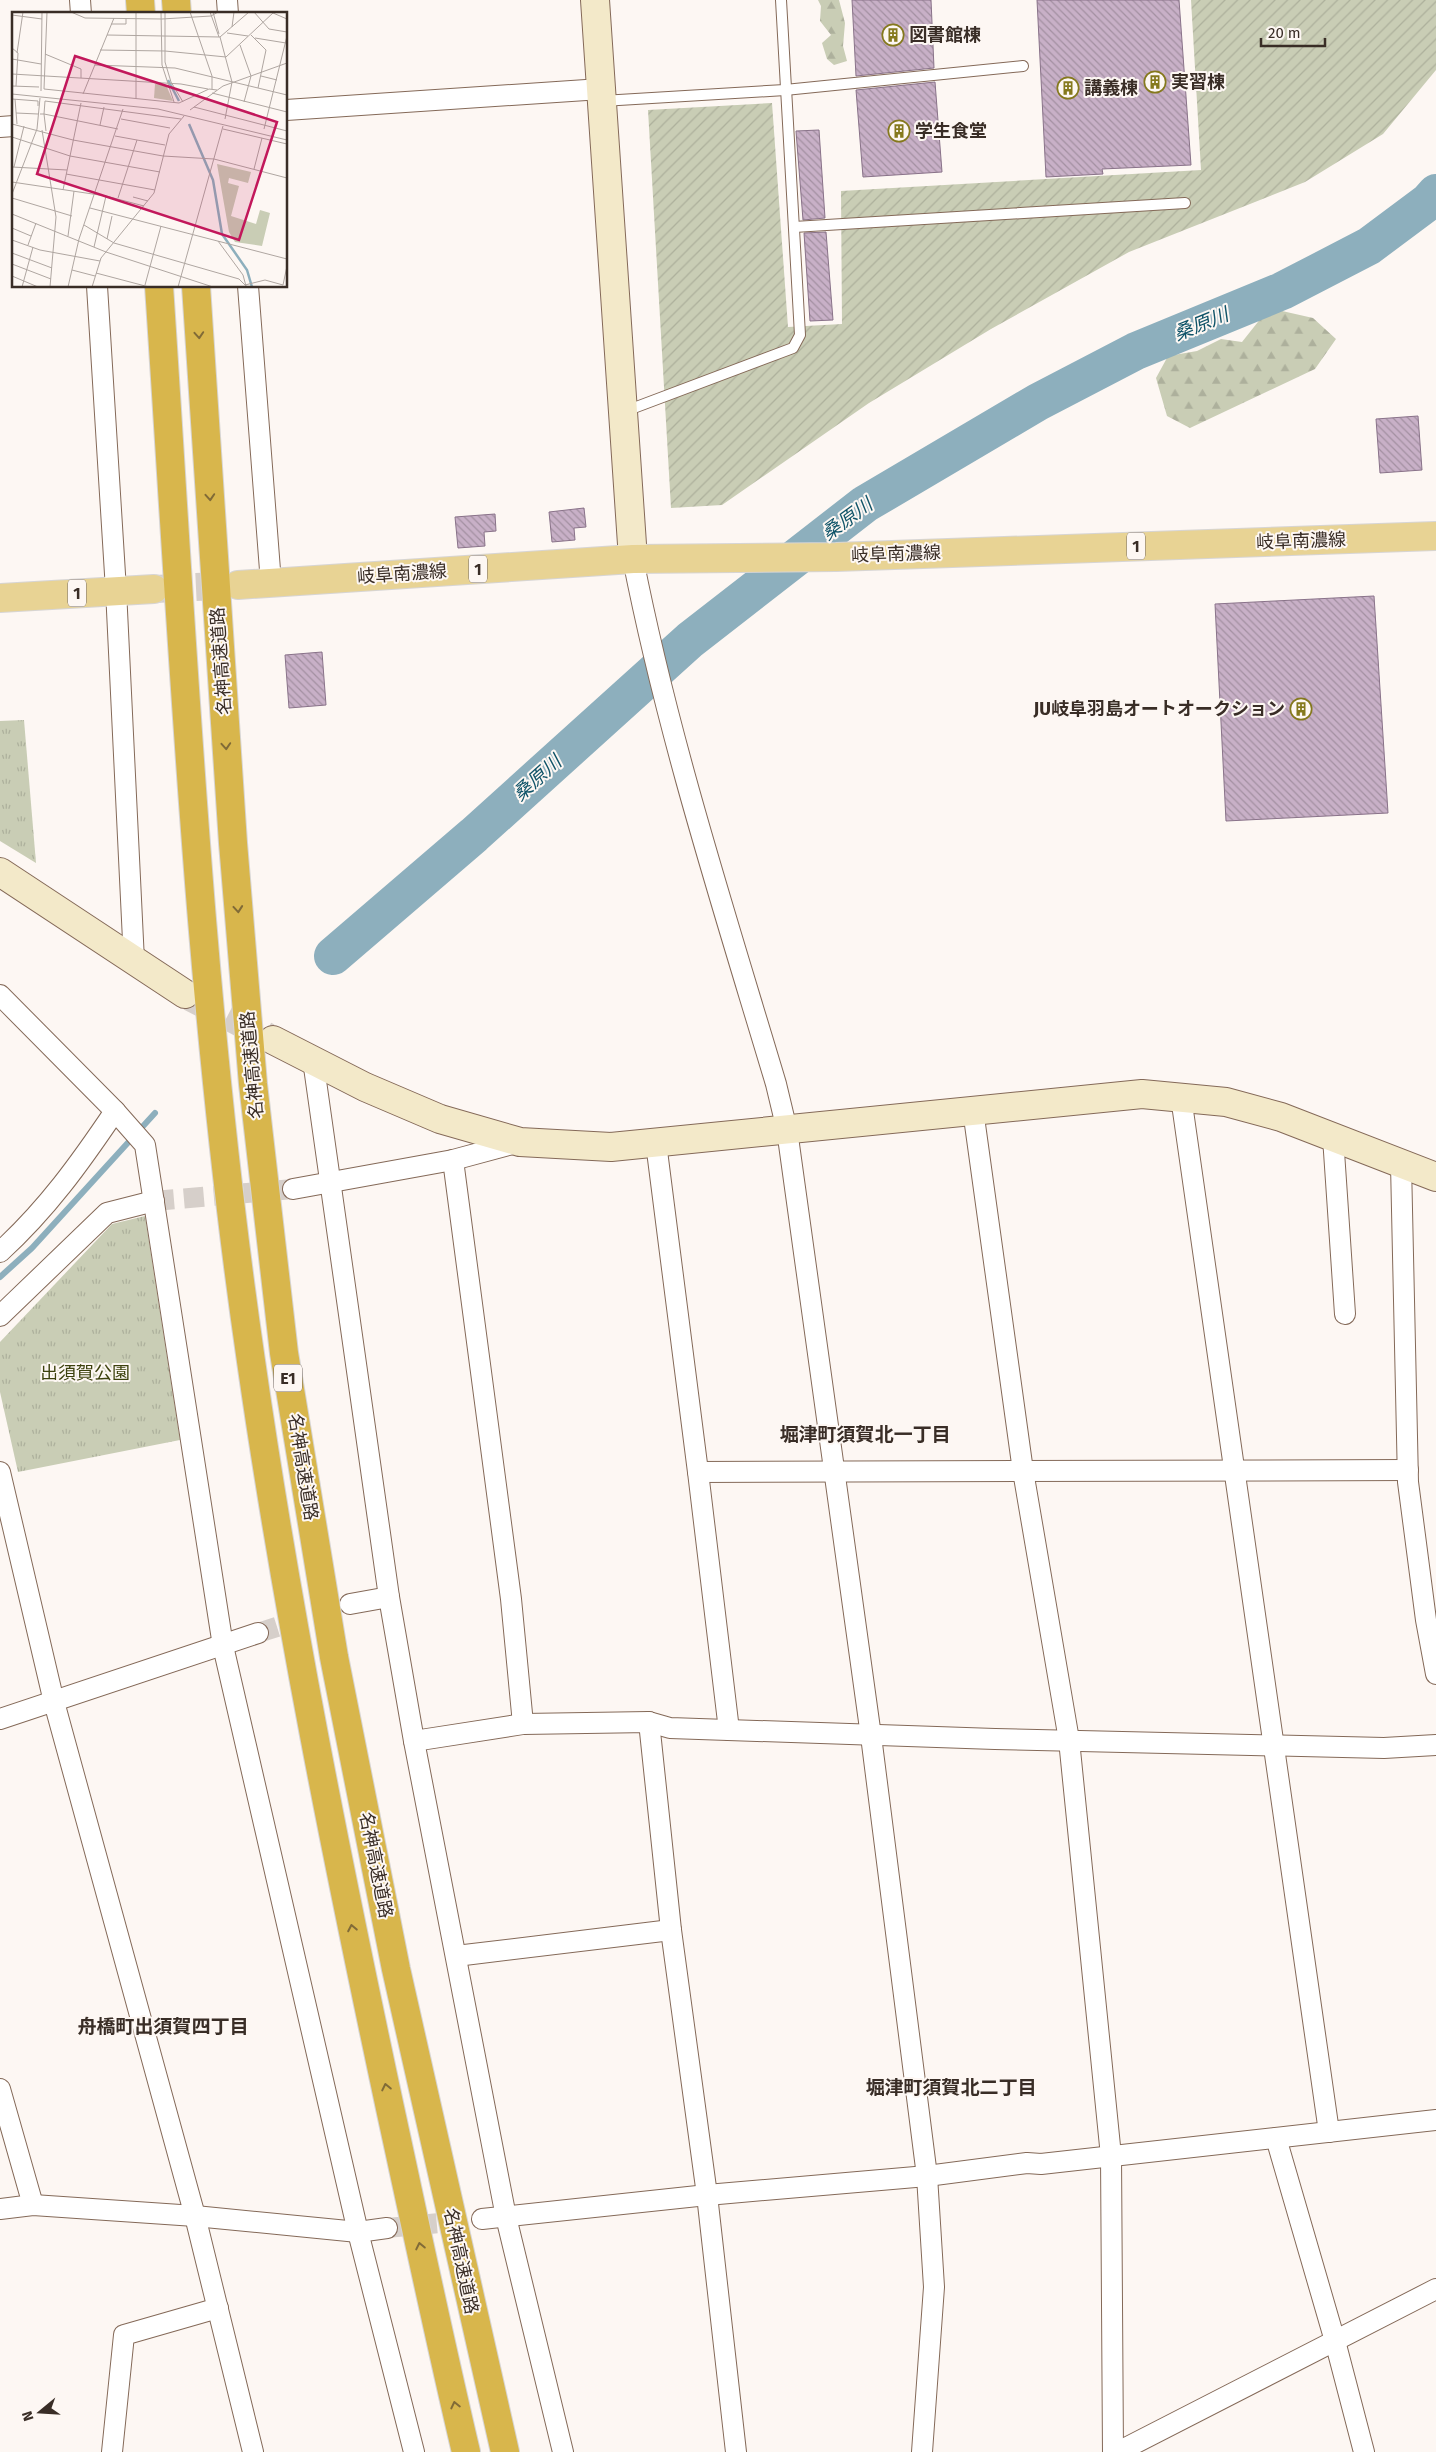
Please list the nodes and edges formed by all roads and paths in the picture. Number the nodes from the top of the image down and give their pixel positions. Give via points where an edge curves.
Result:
1 (595, 0) edge
2 (781, 0) edge
3 (1023, 66) dead end
4 (785, 90) junction
5 (601, 95) junction
6 (288, 110) edge
7 (1185, 203) dead end
8 (794, 227) junction
9 (97, 288) edge
10 (159, 288) edge
11 (196, 288) edge
12 (248, 288) edge
13 (622, 412) junction
14 (1436, 536) edge
15 (633, 559) junction
16 (271, 583) junction
17 (238, 585) tunnel mouth
18 (154, 589) tunnel mouth
19 (116, 590) junction
20 (0, 598) edge
21 (0, 872) edge
22 (134, 961) junction
23 (185, 994) tunnel mouth
24 (0, 995) edge
25 (273, 1040) tunnel mouth
26 (313, 1060) junction
27 (1181, 1097) junction
28 (973, 1110) junction
29 (118, 1114) junction
30 (787, 1130) junction
31 (1333, 1137) junction
32 (520, 1142) junction
33 (656, 1143) junction
34 (453, 1160) junction
35 (1400, 1164) junction
36 (1436, 1177) edge
37 (330, 1182) junction
38 (292, 1189) tunnel mouth
39 (154, 1201) junction
40 (0, 1252) edge
41 (1345, 1314) dead end
42 (0, 1316) edge
43 (1235, 1470) junction
44 (1408, 1470) junction
45 (834, 1471) junction
46 (1023, 1471) junction
47 (0, 1472) edge
48 (698, 1472) junction
49 (389, 1597) junction
50 (350, 1604) tunnel mouth
51 (1431, 1620) edge
52 (258, 1634) tunnel mouth
53 (223, 1646) junction
54 (1436, 1674) edge
55 (54, 1702) junction
56 (0, 1719) edge
57 (649, 1722) junction
58 (523, 1724) junction
59 (729, 1730) junction
60 (872, 1736) junction
61 (1069, 1740) junction
62 (414, 1741) junction
63 (1275, 1745) junction
64 (1436, 1745) edge
65 (671, 1930) junction
66 (456, 1956) junction
67 (0, 2088) edge
68 (1436, 2120) edge
69 (1329, 2132) junction
70 (1276, 2138) junction
71 (1111, 2156) junction
72 (927, 2176) junction
73 (707, 2195) junction
74 (33, 2205) junction
75 (0, 2209) edge
76 (195, 2216) junction
77 (506, 2217) junction
78 (482, 2219) tunnel mouth
79 (387, 2228) tunnel mouth
80 (358, 2232) junction
81 (1436, 2289) edge
82 (218, 2308) junction
83 (1335, 2341) junction
84 (112, 2452) edge
85 (253, 2452) edge
86 (414, 2452) edge
87 (466, 2452) edge
88 (504, 2452) edge
89 (562, 2452) edge
90 (736, 2452) edge
91 (922, 2452) edge
92 (1114, 2452) edge
93 (1118, 2452) edge
94 (1364, 2452) edge

1 - 5 street
2 - 4 lane
3 - 4 lane
4 - 5 lane
4 - 8 lane
5 - 6 street
5 - 13 street
7 - 8 lane
8 - 13 lane via 800,335 793,348
9 - 19 street
87 -> 10 highway, 名神高速道路 / E1 via 362,1976 305,1693 250,1359 217,1085 196,846
11 -> 88 highway, 名神高速道路 / E1 via 233,843 254,1084 284,1353 334,1657 394,1959
12 - 16 street
13 - 15 street
14 - 15 main road, 岐阜南濃線 / 1 via 836,556
15 - 16 main road, 岐阜南濃線 / 1
15 - 30 street via 669,718
16 - 17 main road, 岐阜南濃線 / 1
18 - 19 main road, 1
19 - 20 main road, 1
19 - 22 street
21 - 22 street
22 - 23 street
24 - 29 street
25 - 26 street
26 - 32 street via 365,1087 440,1119
26 - 37 street
27 - 28 street via 1142,1094
27 - 31 street via 1226,1102 1281,1117
27 - 43 street
28 - 30 street
28 - 46 street
29 - 39 street via 144,1145
29 - 40 street via 73,1173
30 - 33 street
30 - 45 street
31 - 35 street
31 - 41 street
32 - 33 street via 611,1147
32 - 34 street
33 - 48 street
34 - 37 street
34 - 58 street via 511,1599
35 - 36 street
35 - 44 street
37 - 38 street
37 - 49 street
39 - 42 street via 107,1213
39 - 53 street
43 - 44 street
43 - 46 street
43 - 63 street
44 - 51 street
45 - 46 street
45 - 48 street
45 - 60 street
46 - 61 street
47 - 55 street
48 - 59 street
49 - 50 street
49 - 62 street
51 - 54 street
52 - 53 street
53 - 55 street
53 - 80 street
55 - 56 street
55 - 76 street
57 - 58 street
57 - 59 street via 670,1728
57 - 65 street
58 - 62 street
59 - 60 street
60 - 61 street
60 - 72 street
61 - 63 street
61 - 71 street
62 - 66 street
63 - 64 street via 1384,1748
63 - 69 street
65 - 66 street
65 - 73 street
66 - 77 street
67 - 74 street
68 - 69 street
69 - 70 street
70 - 71 street
70 - 83 street
71 - 72 street
71 - 92 street
72 - 73 street
72 - 91 street via 934,2287
73 - 77 street
73 - 90 street
74 - 75 street
74 - 76 street
76 - 80 street
76 - 82 street
77 - 78 street
77 - 89 street
79 - 80 street
80 - 86 street
81 - 83 street
82 - 84 street via 124,2335
82 - 85 street
83 - 93 street
83 - 94 street

